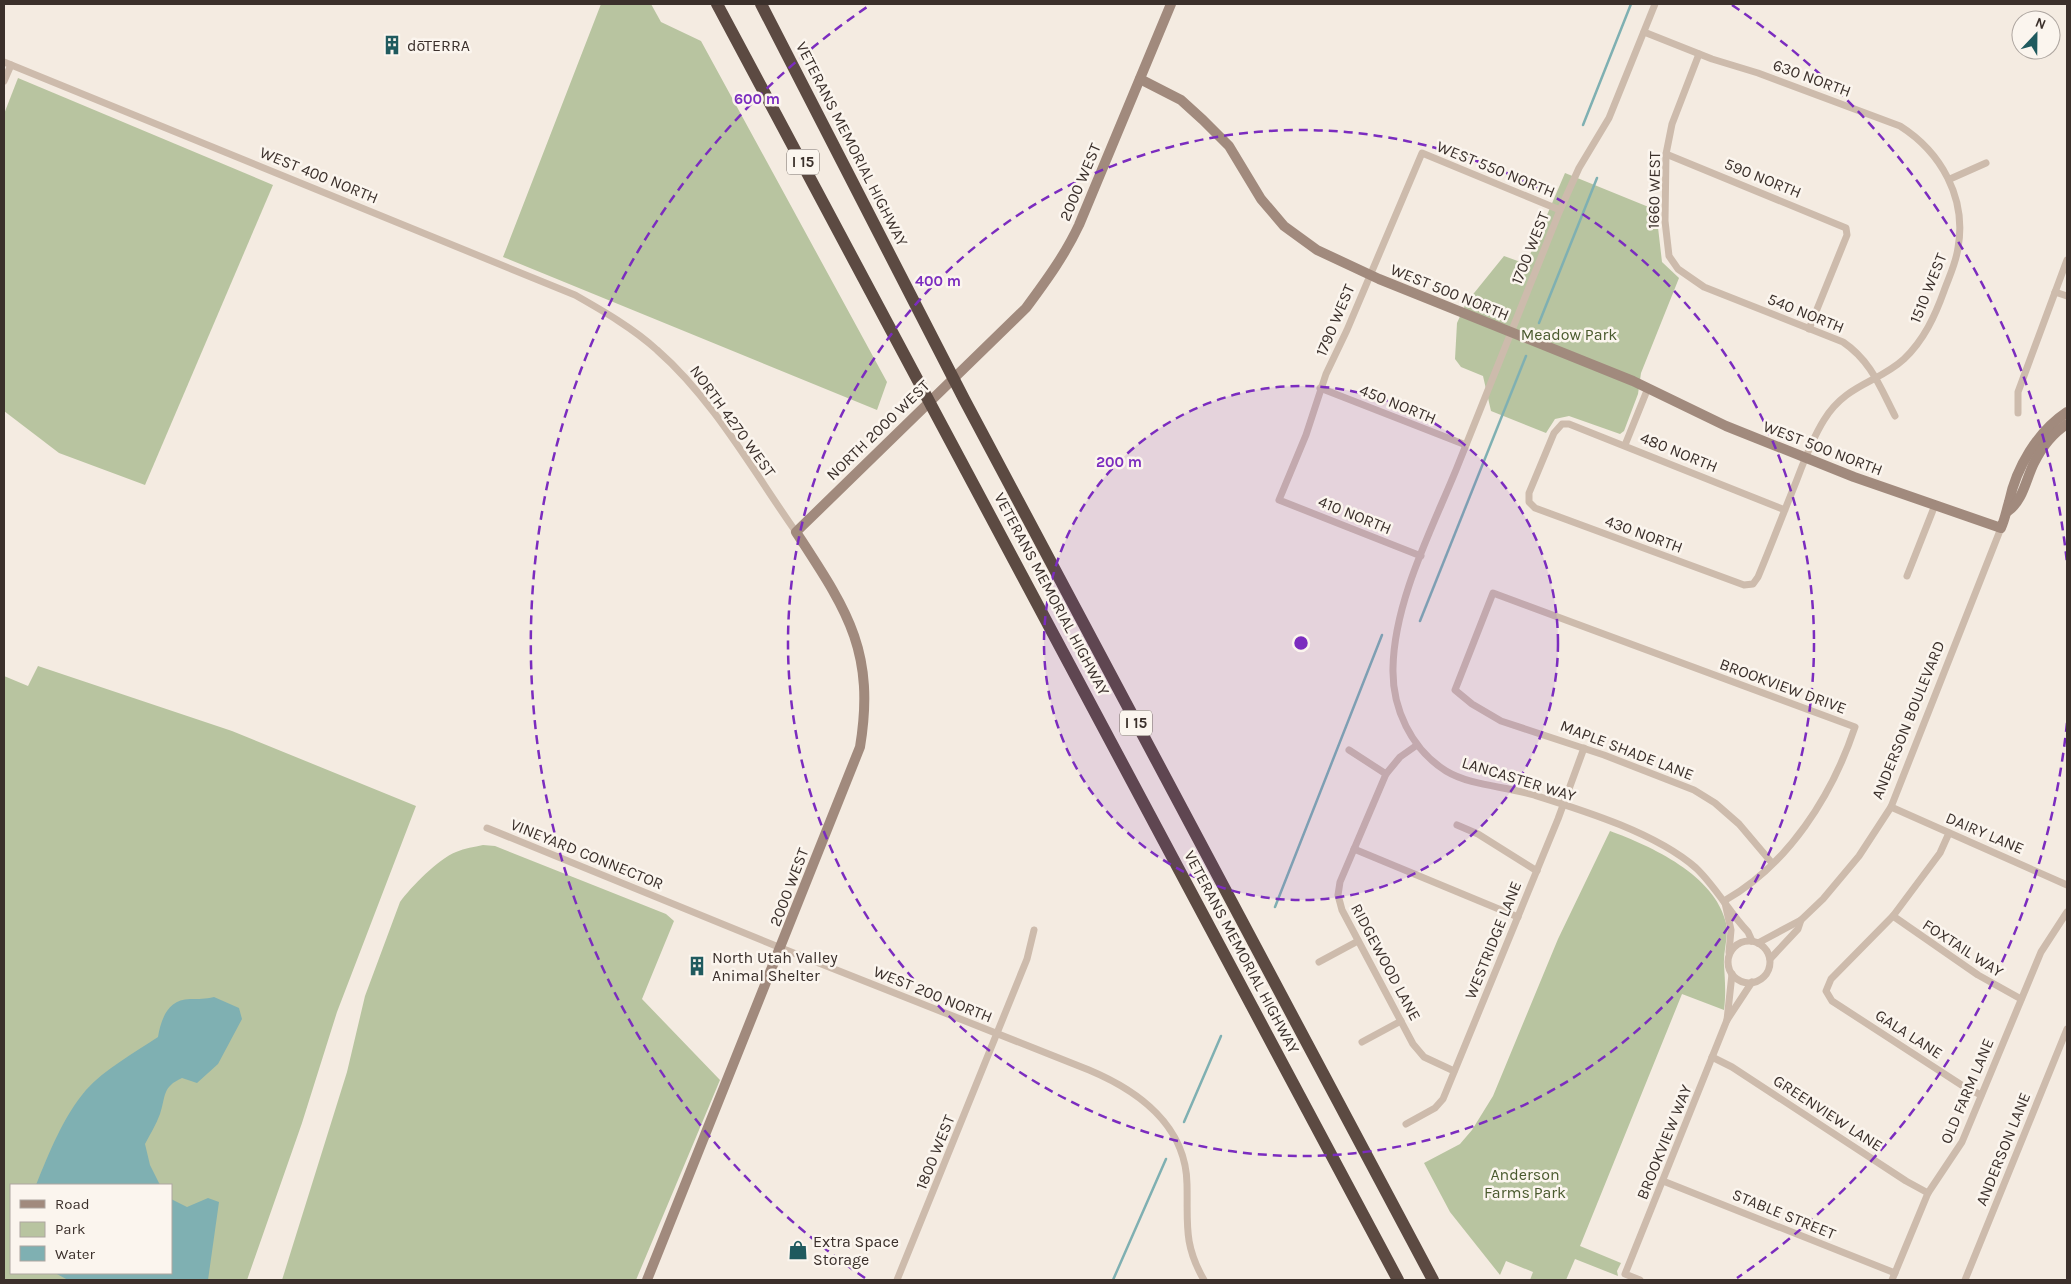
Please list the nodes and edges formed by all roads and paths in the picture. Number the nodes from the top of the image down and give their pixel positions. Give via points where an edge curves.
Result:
1 (717, 4) edge
2 (761, 4) edge
3 (1171, 4) edge
4 (1655, 4) edge
5 (1644, 32) junction
6 (1699, 54) junction
7 (7, 63) edge
8 (1140, 79) junction
9 (4, 81) edge
10 (1422, 153) joint
11 (1666, 154) junction
12 (1986, 163) dead end
13 (1950, 180) junction
14 (1560, 210) junction
15 (2067, 260) edge
16 (1678, 269) joint
17 (1369, 275) junction
18 (2055, 292) junction
19 (2067, 296) edge
20 (614, 318) joint
21 (1809, 329) junction
22 (1511, 333) junction
23 (981, 350) joint
24 (1874, 377) junction
25 (1320, 388) junction
26 (1648, 388) junction
27 (2067, 412) edge
28 (2018, 413) dead end
29 (1895, 416) dead end
30 (2067, 424) edge
31 (1466, 445) junction
32 (1626, 445) junction
33 (1806, 458) junction
34 (1279, 500) joint
35 (1529, 502) joint
36 (1935, 505) junction
37 (1785, 510) junction
38 (2008, 511) junction
39 (2001, 528) junction
40 (796, 532) junction
41 (1421, 556) junction
42 (1908, 576) dead end
43 (1753, 584) joint
44 (1400, 621) joint
45 (1455, 690) joint
46 (1417, 745) junction
47 (1584, 748) junction
48 (1349, 750) dead end
49 (1386, 774) junction
50 (1563, 805) junction
51 (1891, 807) junction
52 (1457, 825) dead end
53 (488, 828) dead end
54 (1949, 833) junction
55 (1354, 849) junction
56 (1772, 863) junction
57 (1537, 871) junction
58 (2067, 885) edge
59 (1724, 901) junction
60 (677, 905) joint
61 (2067, 912) edge
62 (1893, 916) junction
63 (1518, 918) junction
64 (1801, 920) junction
65 (1034, 930) dead end
66 (1358, 941) junction
67 (1755, 942) junction
68 (781, 948) junction
69 (1729, 954) junction
70 (1770, 959) junction
71 (1319, 962) dead end
72 (1732, 974) junction
73 (1752, 982) junction
74 (2021, 999) junction
75 (1727, 1020) junction
76 (1401, 1021) junction
77 (2067, 1029) edge
78 (998, 1034) junction
79 (1362, 1042) dead end
80 (1712, 1057) junction
81 (1454, 1071) junction
82 (1981, 1095) junction
83 (1406, 1124) dead end
84 (1663, 1181) junction
85 (1928, 1193) junction
86 (1894, 1277) edge
87 (647, 1280) edge
88 (898, 1280) edge
89 (1204, 1280) edge
90 (1398, 1280) edge
91 (1433, 1280) edge
92 (1640, 1280) edge
93 (1965, 1280) edge

1 - 90 highway, VETERANS MEMORIAL HIGHWAY / I 15
2 - 91 highway, VETERANS MEMORIAL HIGHWAY / I 15 via 964,399
3 - 8 street, 2000 WEST
4 - 5 street, 1700 WEST
5 - 6 street, 630 NORTH
5 - 14 street, 1700 WEST via 1608,118
6 - 11 street, 1660 WEST via 1672,124
6 - 13 street, 630 NORTH via 1900,126 1924,144
7 - 9 street
7 - 20 street, WEST 400 NORTH via 575,295
8 - 17 street, WEST 500 NORTH via 1181,100 1229,146 1261,199 1284,226 1317,250
8 - 23 street, 2000 WEST via 1068,247 1026,308
10 - 14 street, WEST 550 NORTH
10 - 17 street, 1790 WEST
11 - 16 street, 1660 WEST via 1665,221 1669,256
11 - 21 street, 590 NORTH via 1844,226 1847,230
12 - 13 street
13 - 24 street, 1510 WEST via 1957,204 1959,246 1938,306 1920,342 1903,360
14 - 22 street, 1700 WEST
15 - 18 street
16 - 21 street, 540 NORTH via 1704,287
17 - 22 street, WEST 500 NORTH
17 - 25 street, 1790 WEST
18 - 19 street
18 - 28 street via 2018,392
20 - 40 street, NORTH 4270 WEST via 656,349 697,390
21 - 24 street, 540 NORTH via 1843,342 1858,352
22 - 26 street, WEST 500 NORTH
22 - 31 street, 1700 WEST
23 - 40 street, NORTH 2000 WEST
24 - 29 street, 540 NORTH
24 - 33 street, 1510 WEST via 1842,398 1824,419
25 - 31 street, 450 NORTH
25 - 34 street, 1790 WEST via 1306,435
26 - 32 street
26 - 33 street, WEST 500 NORTH via 1718,423
27 - 38 street, ANDERSON BOULEVARD via 2050,426 2032,449
30 - 38 street, ANDERSON BOULEVARD via 2043,448 2017,505
31 - 41 street, 1700 WEST
32 - 35 street, 480 NORTH via 1562,424 1554,433 1529,493
32 - 37 street, 480 NORTH
33 - 36 street, WEST 500 NORTH
33 - 37 street, 1510 WEST
34 - 41 street, 410 NORTH
35 - 43 street, 430 NORTH via 1535,508 1602,534 1744,585
36 - 39 street, WEST 500 NORTH
36 - 42 street
37 - 43 street, 1510 WEST
38 - 39 street, ANDERSON BOULEVARD
39 - 51 street, ANDERSON BOULEVARD
40 - 68 street, 2000 WEST via 846,612 863,669 865,718 860,747
41 - 44 street, 1700 WEST
44 - 46 street, LANCASTER WAY via 1393,667 1394,694 1401,717
45 - 47 street, MAPLE SHADE LANE via 1501,721
45 - 56 street, BROOKVIEW DRIVE via 1493,593 1855,727 1829,789 1800,832
46 - 49 street, RIDGEWOOD LANE via 1400,757
46 - 50 street, LANCASTER WAY via 1446,771 1465,780 1508,787
47 - 50 street, WESTRIDGE LANE
47 - 56 street, MAPLE SHADE LANE via 1694,790 1739,824
48 - 49 street
49 - 55 street, RIDGEWOOD LANE
50 - 57 street, WESTRIDGE LANE
50 - 59 street, LANCASTER WAY via 1655,839 1697,870
51 - 54 street, DAIRY LANE
51 - 64 street, ANDERSON BOULEVARD via 1846,873
52 - 57 street via 1478,834
53 - 60 street, VINEYARD CONNECTOR
54 - 58 street, DAIRY LANE
54 - 62 street via 1940,853
55 - 63 street
55 - 66 street, RIDGEWOOD LANE via 1338,894 1342,910
56 - 59 street, BROOKVIEW DRIVE via 1747,888
57 - 63 street, WESTRIDGE LANE
59 - 67 street, LANCASTER WAY
59 - 69 street, LANCASTER WAY via 1731,930
60 - 68 street, WEST 200 NORTH
61 - 74 street, OLD FARM LANE via 2041,952
62 - 74 street, FOXTAIL WAY via 1978,975
62 - 82 street, GALA LANE via 1831,979 1826,991 1832,1001
63 - 81 street, WESTRIDGE LANE
64 - 67 street, ANDERSON BOULEVARD
64 - 70 street, ANDERSON BOULEVARD via 1798,929
65 - 78 street, 1800 WEST via 1028,959
66 - 71 street
66 - 76 street, RIDGEWOOD LANE
67 - 69 street via 1736,945
67 - 70 street
68 - 78 street, WEST 200 NORTH
68 - 87 street, 2000 WEST
69 - 72 street
70 - 73 street via 1767,972
72 - 73 street via 1741,981
72 - 75 street, BROOKVIEW WAY
73 - 75 street, BROOKVIEW WAY
74 - 82 street, OLD FARM LANE
75 - 80 street, BROOKVIEW WAY
76 - 79 street
76 - 81 street, RIDGEWOOD LANE via 1418,1051 1432,1062
77 - 93 street, ANDERSON LANE
78 - 88 street, 1800 WEST
78 - 89 street, WEST 200 NORTH via 1089,1070 1124,1087 1154,1108 1181,1148 1185,1161 1187,1239 1196,1268
80 - 84 street, BROOKVIEW WAY
80 - 85 street, GREENVIEW LANE
81 - 83 street, WESTRIDGE LANE via 1439,1105
82 - 85 street, OLD FARM LANE via 1956,1153
84 - 86 street, STABLE STREET
84 - 92 street, BROOKVIEW WAY via 1626,1274
85 - 86 street, OLD FARM LANE

